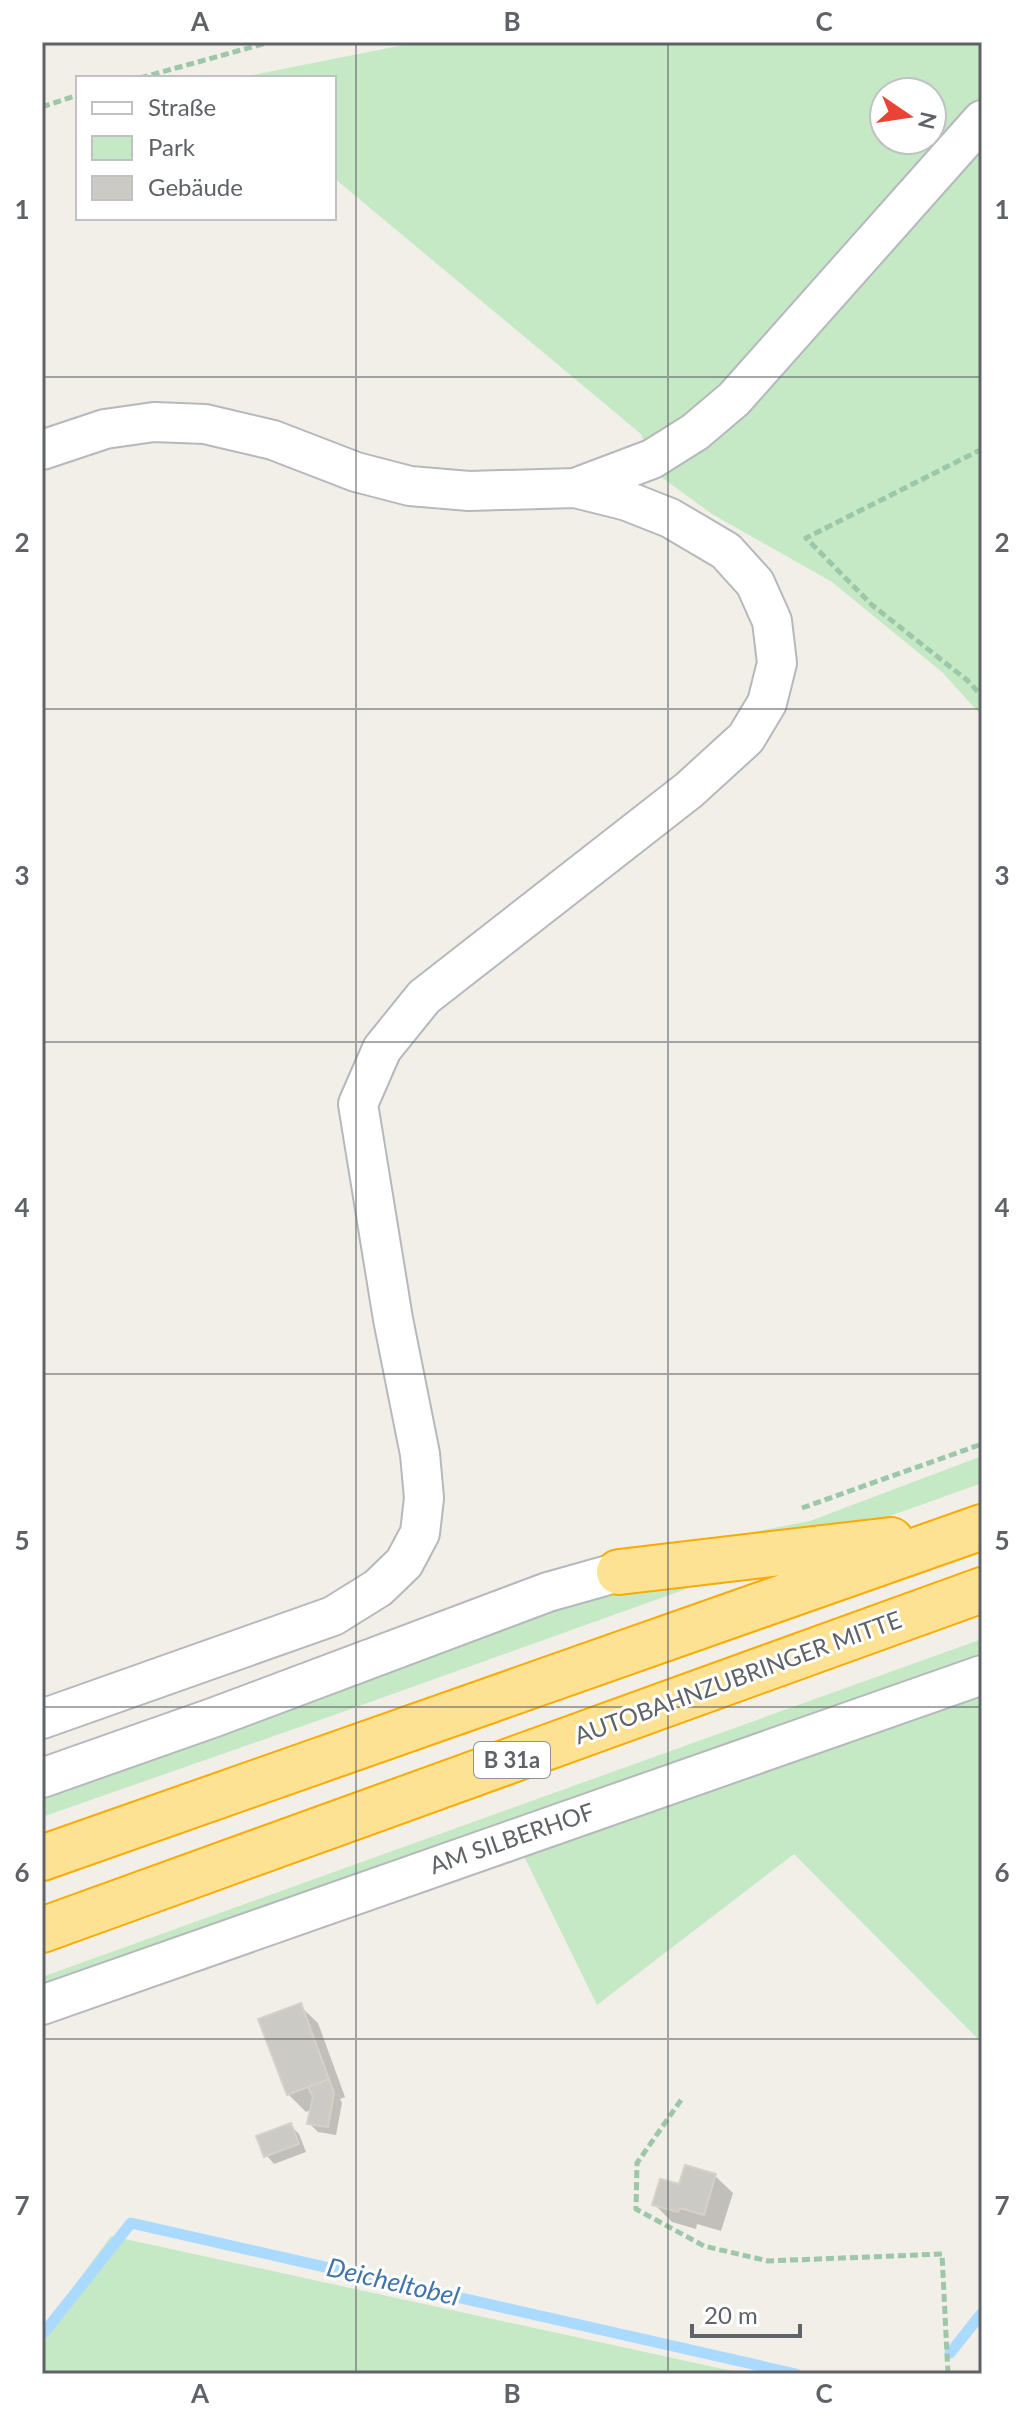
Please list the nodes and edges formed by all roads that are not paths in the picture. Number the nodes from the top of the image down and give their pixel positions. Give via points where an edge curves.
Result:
1 (982, 120) edge
2 (42, 450) edge
3 (575, 488) junction
4 (975, 1529) edge
5 (619, 1572) joint
6 (982, 1590) edge
7 (982, 1675) edge
8 (42, 1719) edge
9 (42, 1778) edge
10 (42, 1858) edge
11 (42, 1930) edge
12 (42, 2005) edge

1 - 3 lane via 734,399 652,459
2 - 3 lane via 105,429 154,422 205,424 273,440 410,486 469,491
3 - 8 lane via 670,518 726,551 755,583 772,621 777,663 767,703 746,738 689,790 424,997 382,1049 358,1104 420,1454 420,1533 404,1563 387,1580 333,1616
4 - 5 highway
4 - 10 highway, B 31a
5 - 9 lane via 548,1592
6 - 11 highway, AUTOBAHNZUBRINGER MITTE / B 31a
7 - 12 lane, AM SILBERHOF

